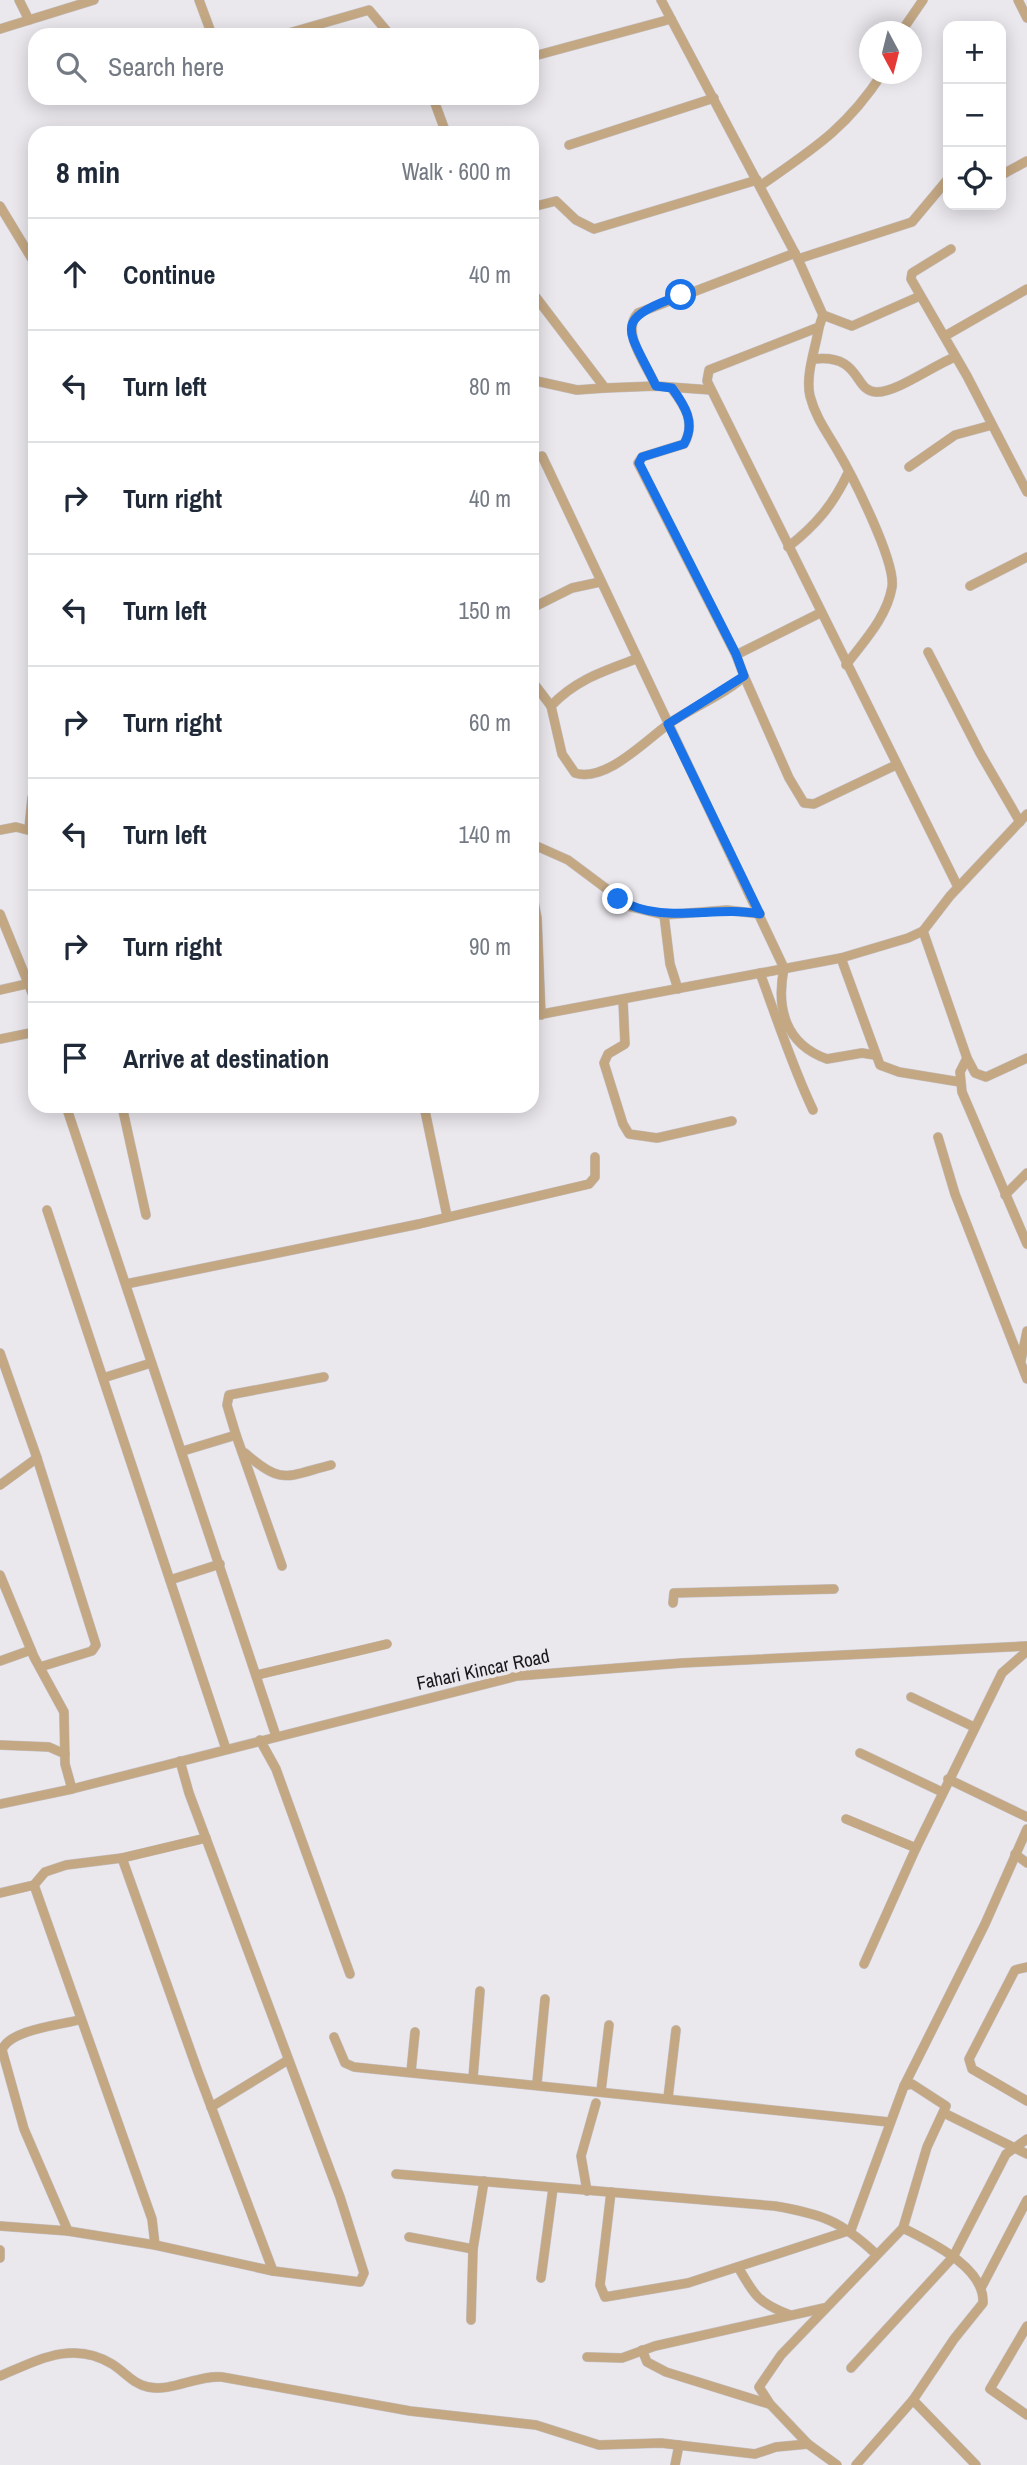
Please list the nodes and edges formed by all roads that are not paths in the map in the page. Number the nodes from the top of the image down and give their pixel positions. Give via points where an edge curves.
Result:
1 (19, 0) edge
2 (94, 0) edge
3 (199, 0) edge
4 (661, 0) edge
5 (923, 0) edge
6 (1018, 0) edge
7 (1027, 18) edge
8 (671, 19) junction
9 (29, 20) junction
10 (909, 21) edge
11 (209, 28) edge
12 (306, 28) edge
13 (384, 28) edge
14 (0, 29) edge
15 (539, 55) edge
16 (875, 84) edge
17 (714, 98) junction
18 (436, 105) edge
19 (443, 126) edge
20 (569, 145) dead end
21 (1027, 161) edge
22 (1006, 172) edge
23 (759, 183) junction
24 (943, 185) edge
25 (539, 205) edge
26 (0, 206) edge
27 (951, 249) dead end
28 (28, 252) edge
29 (797, 256) junction
30 (1027, 289) edge
31 (920, 296) junction
32 (539, 301) edge
33 (823, 315) junction
34 (818, 327) junction
35 (945, 336) junction
36 (956, 357) junction
37 (814, 359) junction
38 (539, 382) edge
39 (656, 386) junction
40 (606, 388) junction
41 (672, 388) junction
42 (711, 390) junction
43 (992, 425) junction
44 (542, 456) dead end
45 (909, 467) dead end
46 (848, 473) junction
47 (1027, 492) edge
48 (788, 547) junction
49 (1027, 557) edge
50 (600, 582) junction
51 (970, 586) dead end
52 (539, 604) edge
53 (820, 613) junction
54 (929, 652) dead end
55 (736, 654) junction
56 (636, 659) junction
57 (846, 664) junction
58 (744, 676) junction
59 (539, 690) edge
60 (551, 706) junction
61 (668, 724) junction
62 (896, 765) junction
63 (1025, 816) edge
64 (0, 830) edge
65 (28, 831) edge
66 (539, 847) edge
67 (958, 887) junction
68 (0, 914) edge
69 (760, 914) junction
70 (664, 915) junction
71 (923, 931) junction
72 (841, 958) junction
73 (784, 968) junction
74 (760, 973) junction
75 (28, 974) edge
76 (28, 984) edge
77 (678, 989) junction
78 (0, 990) edge
79 (623, 1000) junction
80 (539, 1015) edge
81 (28, 1033) edge
82 (0, 1039) edge
83 (876, 1055) junction
84 (967, 1058) junction
85 (1027, 1058) edge
86 (960, 1082) junction
87 (813, 1110) dead end
88 (68, 1113) edge
89 (124, 1113) edge
90 (425, 1113) edge
91 (732, 1121) dead end
92 (938, 1138) dead end
93 (595, 1157) dead end
94 (1027, 1173) edge
95 (1005, 1195) junction
96 (47, 1210) dead end
97 (146, 1215) dead end
98 (447, 1216) junction
99 (1027, 1244) edge
100 (126, 1284) junction
101 (1027, 1331) edge
102 (0, 1353) edge
103 (1021, 1362) junction
104 (151, 1363) junction
105 (324, 1377) dead end
106 (103, 1378) junction
107 (1027, 1379) edge
108 (236, 1435) junction
109 (183, 1451) junction
110 (243, 1452) junction
111 (37, 1458) junction
112 (331, 1465) dead end
113 (0, 1485) edge
114 (220, 1564) junction
115 (282, 1566) dead end
116 (0, 1575) edge
117 (170, 1580) junction
118 (834, 1590) dead end
119 (673, 1603) dead end
120 (387, 1644) dead end
121 (1027, 1649) edge
122 (31, 1650) junction
123 (0, 1661) edge
124 (40, 1667) junction
125 (257, 1675) junction
126 (911, 1697) dead end
127 (974, 1727) junction
128 (276, 1736) junction
129 (260, 1740) junction
130 (0, 1745) edge
131 (226, 1749) junction
132 (860, 1753) dead end
133 (65, 1754) junction
134 (180, 1760) junction
135 (948, 1779) junction
136 (72, 1789) junction
137 (942, 1792) junction
138 (0, 1804) edge
139 (1027, 1817) edge
140 (846, 1819) dead end
141 (1027, 1829) edge
142 (206, 1838) junction
143 (916, 1848) junction
144 (1015, 1854) junction
145 (122, 1858) junction
146 (1027, 1863) edge
147 (34, 1885) junction
148 (0, 1893) edge
149 (864, 1964) dead end
150 (1027, 1967) edge
151 (350, 1974) dead end
152 (480, 1991) dead end
153 (545, 1999) dead end
154 (79, 2020) junction
155 (609, 2025) dead end
156 (676, 2030) dead end
157 (415, 2032) dead end
158 (334, 2038) dead end
159 (288, 2060) junction
160 (411, 2072) junction
161 (473, 2078) junction
162 (537, 2083) junction
163 (904, 2086) junction
164 (601, 2091) junction
165 (668, 2098) junction
166 (1027, 2101) edge
167 (596, 2103) dead end
168 (211, 2107) junction
169 (944, 2113) junction
170 (889, 2122) junction
171 (1027, 2139) edge
172 (1013, 2147) junction
173 (1027, 2154) edge
174 (396, 2174) dead end
175 (484, 2181) junction
176 (553, 2188) junction
177 (587, 2191) junction
178 (611, 2192) junction
179 (1027, 2200) edge
180 (0, 2226) edge
181 (903, 2228) junction
182 (850, 2230) junction
183 (68, 2231) junction
184 (409, 2237) dead end
185 (155, 2245) junction
186 (473, 2249) junction
187 (0, 2250) edge
188 (876, 2254) junction
189 (953, 2257) junction
190 (0, 2258) edge
191 (738, 2267) junction
192 (273, 2271) junction
193 (541, 2278) dead end
194 (981, 2288) junction
195 (826, 2307) junction
196 (791, 2315) junction
197 (471, 2320) dead end
198 (1027, 2326) edge
199 (642, 2350) junction
200 (587, 2357) dead end
201 (851, 2368) dead end
202 (0, 2376) edge
203 (913, 2400) junction
204 (770, 2404) junction
205 (1027, 2415) edge
206 (808, 2444) junction
207 (679, 2445) junction
208 (675, 2465) edge
209 (837, 2465) edge
210 (856, 2465) edge
211 (976, 2465) edge

1 - 9 street
2 - 9 street
3 - 11 street
4 - 8 street
5 - 10 street
6 - 7 street
8 - 15 street
8 - 17 street
9 - 14 street
12 - 13 street via 369,10
16 - 23 street via 836,133
17 - 20 street
17 - 23 street
18 - 19 street
21 - 22 street
23 - 25 street via 594,229 556,201
23 - 29 street
24 - 29 street via 912,222
26 - 28 street
27 - 31 street via 912,273
29 - 33 street
29 - 39 street via 638,313 631,331
30 - 35 street
31 - 33 street via 852,326
31 - 35 street
32 - 40 street
33 - 34 street
34 - 37 street
34 - 42 street via 709,370
35 - 36 street
36 - 37 street via 895,388 876,392 865,387 845,363
36 - 43 street
37 - 46 street via 810,395
38 - 40 street via 577,390
39 - 40 street
39 - 41 street
41 - 42 street
41 - 55 street via 688,414 688,437 684,444 642,457 639,463
42 - 48 street
43 - 45 street via 954,435
43 - 47 street
44 - 50 street
46 - 48 street via 820,520
46 - 57 street via 890,562 893,578 877,624
48 - 53 street
49 - 51 street
50 - 52 street via 572,588
50 - 56 street
53 - 55 street
53 - 57 street
54 - 63 street via 980,753
55 - 58 street
56 - 60 street via 581,680
56 - 61 street
57 - 62 street
58 - 61 street
58 - 62 street via 804,803 814,804
59 - 60 street
60 - 61 street via 562,754 581,775 621,760
61 - 69 street
62 - 67 street
63 - 67 street
64 - 65 street
66 - 70 street via 568,860 631,907
67 - 71 street
68 - 75 street
69 - 70 street via 727,910
69 - 73 street
70 - 77 street
71 - 72 street via 865,954
71 - 84 street
72 - 73 street
72 - 83 street
73 - 74 street
73 - 83 street via 781,1009 796,1041 827,1059
74 - 77 street
74 - 87 street via 794,1073
76 - 78 street
77 - 79 street
79 - 80 street
79 - 91 street via 625,1044 608,1054 604,1063 629,1134 657,1138
81 - 82 street
83 - 86 street via 888,1069
84 - 85 street via 975,1073 986,1077
84 - 86 street
86 - 95 street
88 - 100 street
89 - 97 street
90 - 98 street
92 - 103 street via 955,1194
93 - 98 street via 595,1177 589,1184
94 - 95 street
95 - 99 street
96 - 106 street
98 - 100 street
100 - 104 street
101 - 103 street
102 - 111 street
103 - 107 street
104 - 106 street
104 - 109 street
105 - 108 street via 229,1395
106 - 117 street
108 - 109 street
108 - 110 street
109 - 114 street
110 - 112 street via 277,1476
110 - 115 street
111 - 113 street
111 - 124 street via 96,1645 92,1651
114 - 117 street
114 - 125 street
116 - 122 street
117 - 131 street
118 - 119 street via 674,1593
120 - 125 street
121 - 127 street via 1002,1672
121 - 128 street, Fahari Kincar Road via 556,1671 478,1685
122 - 123 street
122 - 124 street
124 - 133 street via 64,1712
125 - 128 street
126 - 127 street
127 - 135 street
128 - 129 street, Fahari Kincar Road
129 - 131 street, Fahari Kincar Road
129 - 151 street via 276,1769
130 - 133 street via 49,1747
131 - 134 street, Fahari Kincar Road
132 - 137 street
133 - 136 street
134 - 136 street, Fahari Kincar Road
134 - 142 street
135 - 137 street
135 - 139 street
136 - 138 street, Fahari Kincar Road
137 - 143 street
140 - 143 street
141 - 144 street
142 - 145 street
142 - 159 street
143 - 149 street
144 - 146 street
144 - 163 street
145 - 147 street via 66,1865 45,1872
145 - 168 street
147 - 148 street
147 - 154 street
150 - 166 street via 1015,1970 969,2059 972,2069
152 - 161 street
153 - 162 street
154 - 183 street via 15,2036 2,2050 24,2129
154 - 185 street via 152,2219
155 - 164 street
156 - 165 street
157 - 160 street
158 - 160 street via 345,2063
159 - 168 street
159 - 192 street via 364,2273 360,2282
160 - 161 street
161 - 162 street
162 - 164 street
163 - 169 street via 912,2084 944,2102
163 - 170 street
164 - 165 street
165 - 170 street
167 - 177 street via 581,2155
168 - 192 street
169 - 172 street
169 - 181 street via 927,2147
170 - 182 street
171 - 172 street
172 - 173 street
172 - 189 street
174 - 175 street
175 - 176 street
175 - 186 street
176 - 177 street
176 - 193 street
177 - 178 street
178 - 182 street via 809,2211
178 - 191 street via 600,2285 605,2297 688,2283
179 - 194 street
180 - 183 street
181 - 188 street
181 - 189 street
182 - 188 street
182 - 191 street
183 - 185 street
184 - 186 street
185 - 192 street
186 - 197 street
187 - 190 street
188 - 195 street
189 - 194 street
189 - 201 street
191 - 196 street via 763,2304
194 - 203 street via 983,2304
195 - 196 street
195 - 204 street via 761,2383 759,2390
196 - 199 street
198 - 205 street via 990,2389
199 - 200 street via 622,2358
199 - 204 street via 647,2362 666,2372
202 - 207 street via 47,2356 81,2351 98,2356 146,2386 160,2388 222,2376 410,2412 536,2425 599,2445
203 - 210 street
203 - 211 street
204 - 206 street
206 - 207 street via 755,2454
206 - 209 street
207 - 208 street

